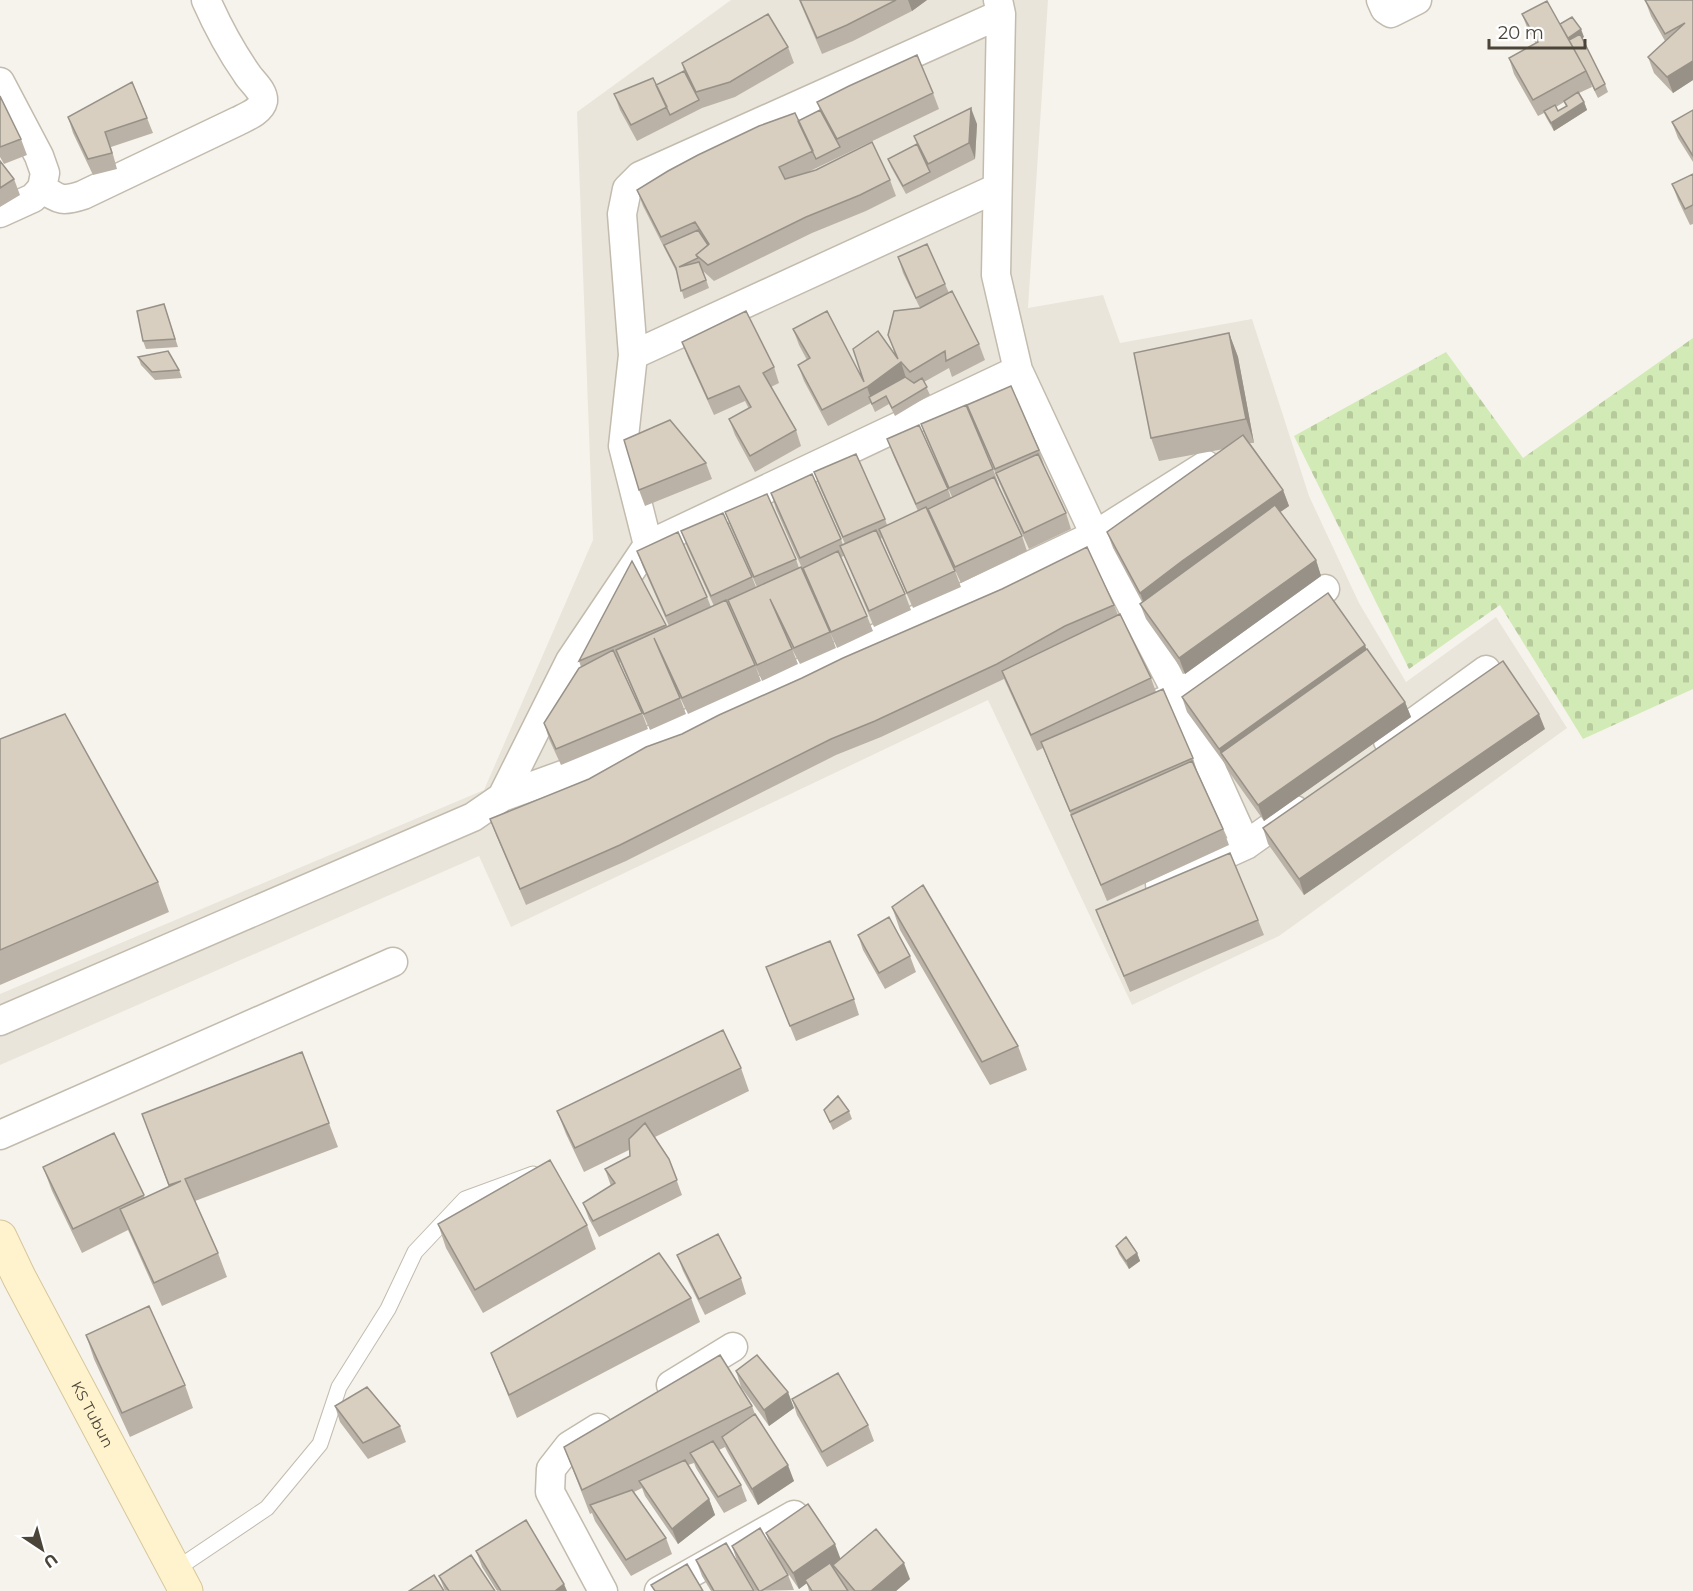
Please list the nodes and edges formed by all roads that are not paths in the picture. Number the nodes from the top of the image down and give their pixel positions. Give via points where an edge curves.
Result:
1 (206, 0) edge
2 (1381, 0) edge
3 (1417, 0) edge
4 (1000, 7) edge
5 (0, 82) edge
6 (42, 188) junction
7 (997, 188) junction
8 (0, 213) edge
9 (633, 355) junction
10 (1018, 370) junction
11 (1229, 450) edge
12 (1095, 535) junction
13 (648, 544) junction
14 (1325, 589) dead end
15 (1486, 670) edge
16 (1178, 695) junction
17 (1134, 714) edge
18 (1371, 754) edge
19 (1313, 796) edge
20 (502, 797) junction
21 (1246, 845) junction
22 (1133, 896) edge
23 (393, 962) dead end
24 (0, 1021) edge
25 (0, 1135) edge
26 (537, 1172) edge
27 (0, 1237) edge
28 (733, 1347) dead end
29 (651, 1396) edge
30 (620, 1415) edge
31 (794, 1515) edge
32 (181, 1581) edge
33 (603, 1591) edge
34 (659, 1591) edge

1 - 6 street via 246,74 261,93 261,106 238,121 83,195 57,199
2 - 3 street via 1391,13
4 - 7 street
4 - 9 street via 640,176 627,189 622,214
5 - 6 street via 39,156 45,173
6 - 8 street via 33,198
7 - 9 street
7 - 10 street via 996,275
9 - 13 street via 623,446
10 - 12 street
10 - 13 street
11 - 12 street
12 - 16 street
12 - 20 street via 618,755
13 - 20 street via 570,661
14 - 16 street
15 - 18 street
16 - 17 street
16 - 21 street
19 - 21 street
20 - 24 street via 473,817
21 - 22 street
23 - 25 street
26 - 32 lane via 465,1198 414,1252 388,1309 339,1387 320,1444 267,1508
27 - 32 main road, KS Tubun
28 - 29 street
30 - 33 street via 569,1446 551,1469 550,1492
31 - 34 street

